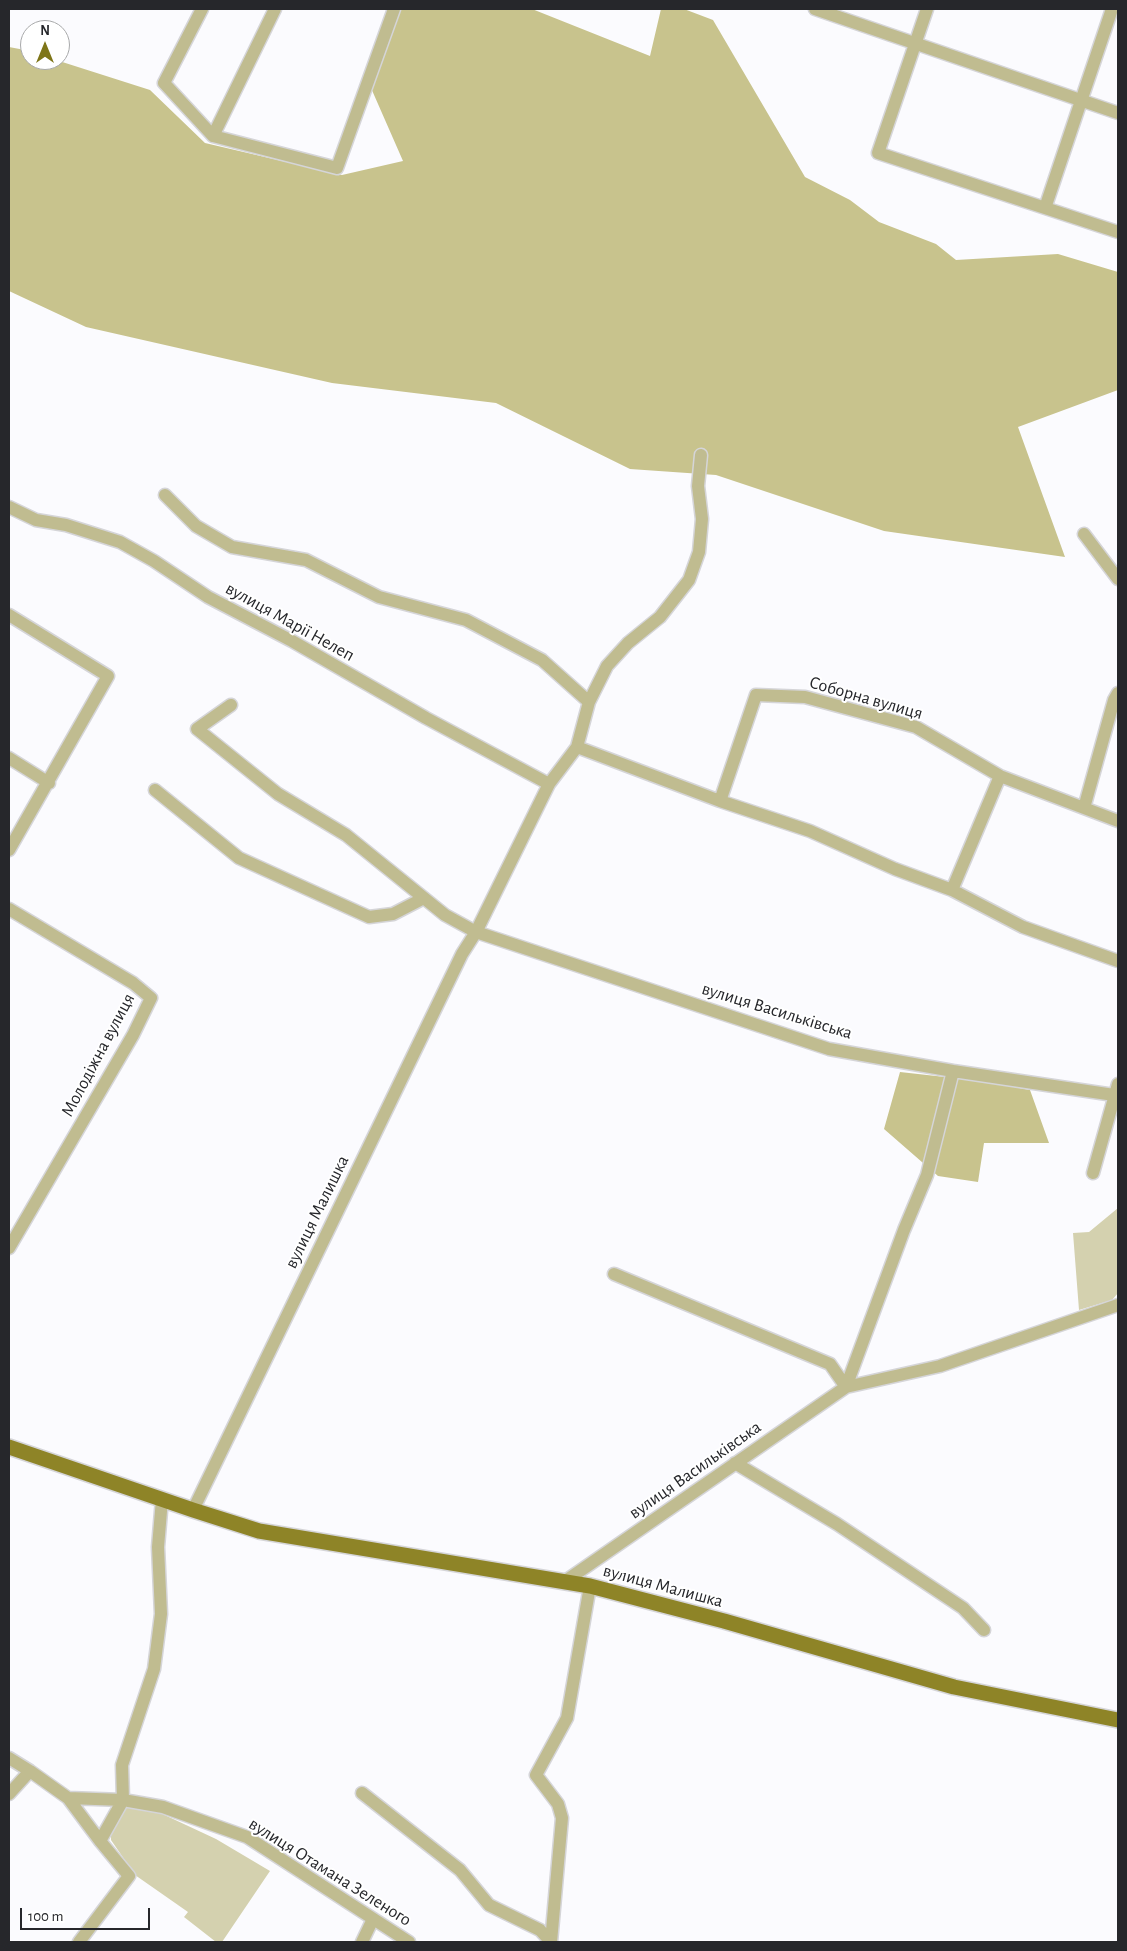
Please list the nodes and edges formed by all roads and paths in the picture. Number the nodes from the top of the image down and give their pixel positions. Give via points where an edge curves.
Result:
1 (202, 9) edge
2 (276, 9) edge
3 (394, 9) edge
4 (815, 9) edge
5 (927, 9) edge
6 (1112, 9) edge
7 (915, 44) junction
8 (1081, 100) junction
9 (1118, 113) edge
10 (213, 136) junction
11 (1045, 208) junction
12 (1118, 232) edge
13 (701, 455) dead end
14 (165, 494) dead end
15 (9, 507) edge
16 (1084, 534) dead end
17 (1118, 579) edge
18 (9, 615) edge
19 (1118, 693) edge
20 (589, 702) junction
21 (232, 705) dead end
22 (576, 747) junction
23 (9, 758) edge
24 (1000, 776) junction
25 (49, 783) junction
26 (549, 784) junction
27 (155, 790) dead end
28 (720, 801) junction
29 (1084, 808) junction
30 (1118, 821) edge
31 (9, 850) edge
32 (952, 890) junction
33 (424, 898) junction
34 (9, 909) edge
35 (476, 932) junction
36 (1118, 961) edge
37 (953, 1071) junction
38 (1116, 1090) edge
39 (1093, 1174) dead end
40 (9, 1248) edge
41 (614, 1274) dead end
42 (1118, 1305) edge
43 (846, 1387) junction
44 (9, 1446) edge
45 (735, 1463) junction
46 (162, 1499) junction
47 (193, 1510) junction
48 (564, 1582) junction
49 (590, 1586) junction
50 (984, 1630) dead end
51 (1118, 1720) edge
52 (9, 1758) edge
53 (30, 1770) junction
54 (362, 1793) dead end
55 (9, 1794) edge
56 (68, 1798) junction
57 (123, 1800) junction
58 (100, 1841) junction
59 (373, 1919) junction
60 (79, 1942) edge
61 (362, 1942) edge
62 (409, 1942) edge
63 (551, 1942) edge

1 - 10 street via 164,84
2 - 10 street
3 - 10 street via 337,168
4 - 7 street
5 - 7 street
6 - 8 street
7 - 8 street
7 - 11 street via 878,153
8 - 9 street
8 - 11 street
11 - 12 street
13 - 20 street via 699,552 689,580 660,617 606,666
14 - 20 street via 196,526 232,547 306,560 379,597 466,620 542,660
15 - 26 street, вулиця Марії Нелеп via 36,520 66,525 120,542 208,597
16 - 17 street
18 - 25 street via 108,676
19 - 29 street
20 - 22 street
21 - 33 street, вулиця Васильківська via 197,729 278,794 346,835
22 - 26 street
22 - 28 street
23 - 25 street
24 - 28 street, Соборна вулиця via 916,727 805,697 756,696
24 - 29 street, Соборна вулиця
24 - 32 street
25 - 31 street
26 - 35 street
27 - 33 street via 239,858 369,917 393,914
28 - 32 street via 810,831
29 - 30 street, Соборна вулиця
32 - 36 street via 1023,928
33 - 35 street, вулиця Васильківська via 445,915
34 - 40 street, Молодіжна вулиця via 132,983 151,998
35 - 37 street, вулиця Васильківська via 829,1049
35 - 47 street, вулиця Малишка
37 - 38 street, вулиця Васильківська
37 - 43 street via 927,1175
38 - 39 street
41 - 43 street via 830,1364
42 - 43 street, вулиця Васильківська via 940,1366
43 - 45 street, вулиця Васильківська
44 - 46 main road, вулиця Малишка
45 - 48 street, вулиця Васильківська
45 - 50 street via 837,1524 963,1608
46 - 47 main road, вулиця Малишка
46 - 57 street via 158,1547 161,1614 154,1668 122,1766
47 - 48 main road, вулиця Малишка via 259,1531
48 - 49 main road, вулиця Малишка
49 - 51 main road, вулиця Малишка via 954,1687
49 - 63 street via 567,1718 536,1774 558,1804 562,1818
52 - 53 street
53 - 55 street
53 - 56 street
54 - 63 street via 460,1870 489,1905 540,1930
56 - 57 street, вулиця Отамана Зеленого
56 - 58 street
57 - 58 street
57 - 59 street, вулиця Отамана Зеленого via 163,1808 247,1837
58 - 60 street via 129,1876
59 - 61 street
59 - 62 street, вулиця Отамана Зеленого

